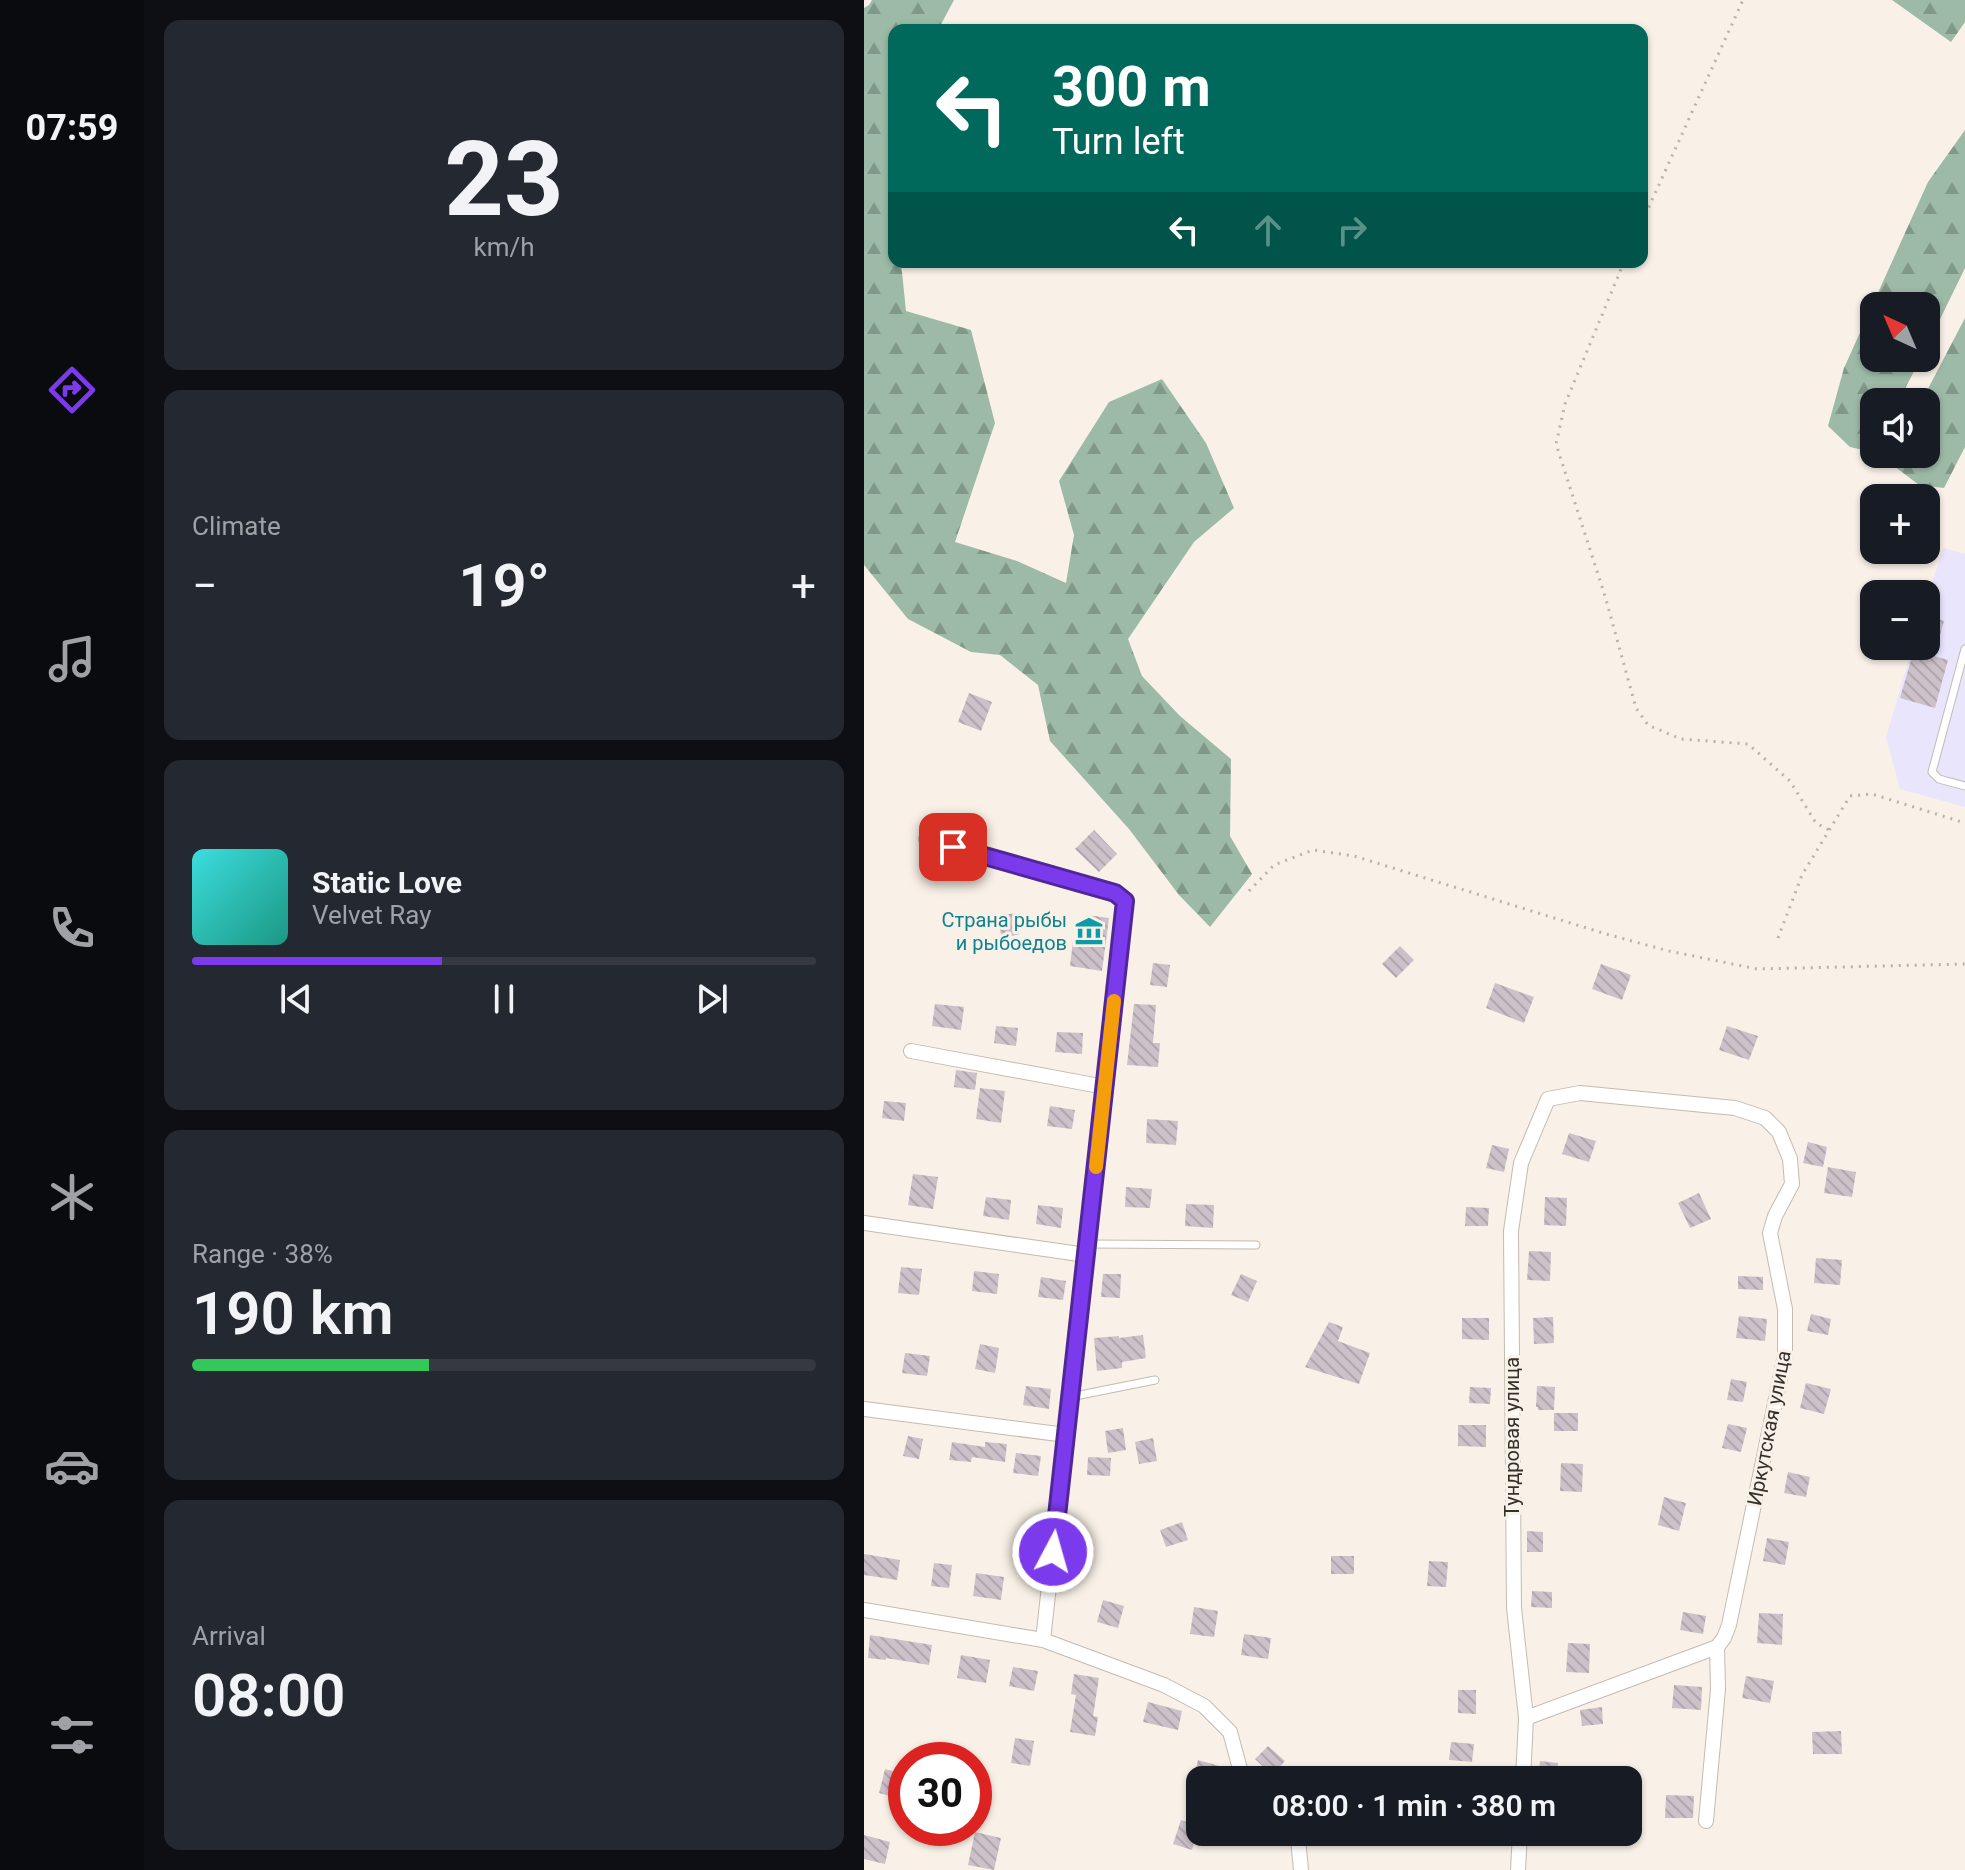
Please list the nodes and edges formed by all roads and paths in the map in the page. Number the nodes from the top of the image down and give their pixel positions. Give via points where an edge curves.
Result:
1 (1743, 0) edge
2 (1648, 209) edge
3 (1622, 268) edge
4 (1965, 649) edge
5 (1965, 786) edge
6 (1965, 823) edge
7 (1829, 830) junction
8 (926, 839) dead end
9 (1249, 891) dead end
10 (1778, 938) dead end
11 (1965, 964) edge
12 (911, 1051) dead end
13 (1105, 1087) junction
14 (1548, 1099) joint
15 (864, 1223) edge
16 (1256, 1245) dead end
17 (1087, 1250) junction
18 (1155, 1380) dead end
19 (1070, 1397) junction
20 (864, 1409) edge
21 (1066, 1435) junction
22 (864, 1610) edge
23 (1043, 1640) junction
24 (1717, 1647) junction
25 (1526, 1718) junction
26 (1239, 1766) edge
27 (1524, 1766) edge
28 (1706, 1821) dead end
29 (1299, 1846) edge
30 (1519, 1846) edge
31 (1301, 1870) edge
32 (1518, 1870) edge

1 - 2 path
3 - 7 path via 1565,404 1556,444 1636,708 1648,725 1681,739 1748,744 1790,781 1816,823
4 - 5 lane via 1932,772
6 - 7 path via 1872,794 1850,796
7 - 10 path via 1802,875
8 - 13 street via 1115,893 1125,901
9 - 11 path via 1274,865 1313,850 1354,856 1669,951 1757,969
12 - 13 street
13 - 17 street
14 - 24 street, Иркутская улица via 1580,1093 1735,1108 1765,1118 1779,1132 1790,1159 1792,1184 1770,1233 1785,1309 1785,1355 1729,1625
14 - 25 street, Тундровая улица via 1521,1163 1511,1231 1514,1608
15 - 17 street
16 - 17 lane
17 - 19 street
18 - 19 lane
19 - 21 street
20 - 21 street
21 - 23 street
22 - 23 street
23 - 26 street via 1164,1685 1204,1706 1230,1732
24 - 25 street
24 - 28 street, Иркутская улица
25 - 27 street, Тундровая улица
29 - 31 street
30 - 32 street

